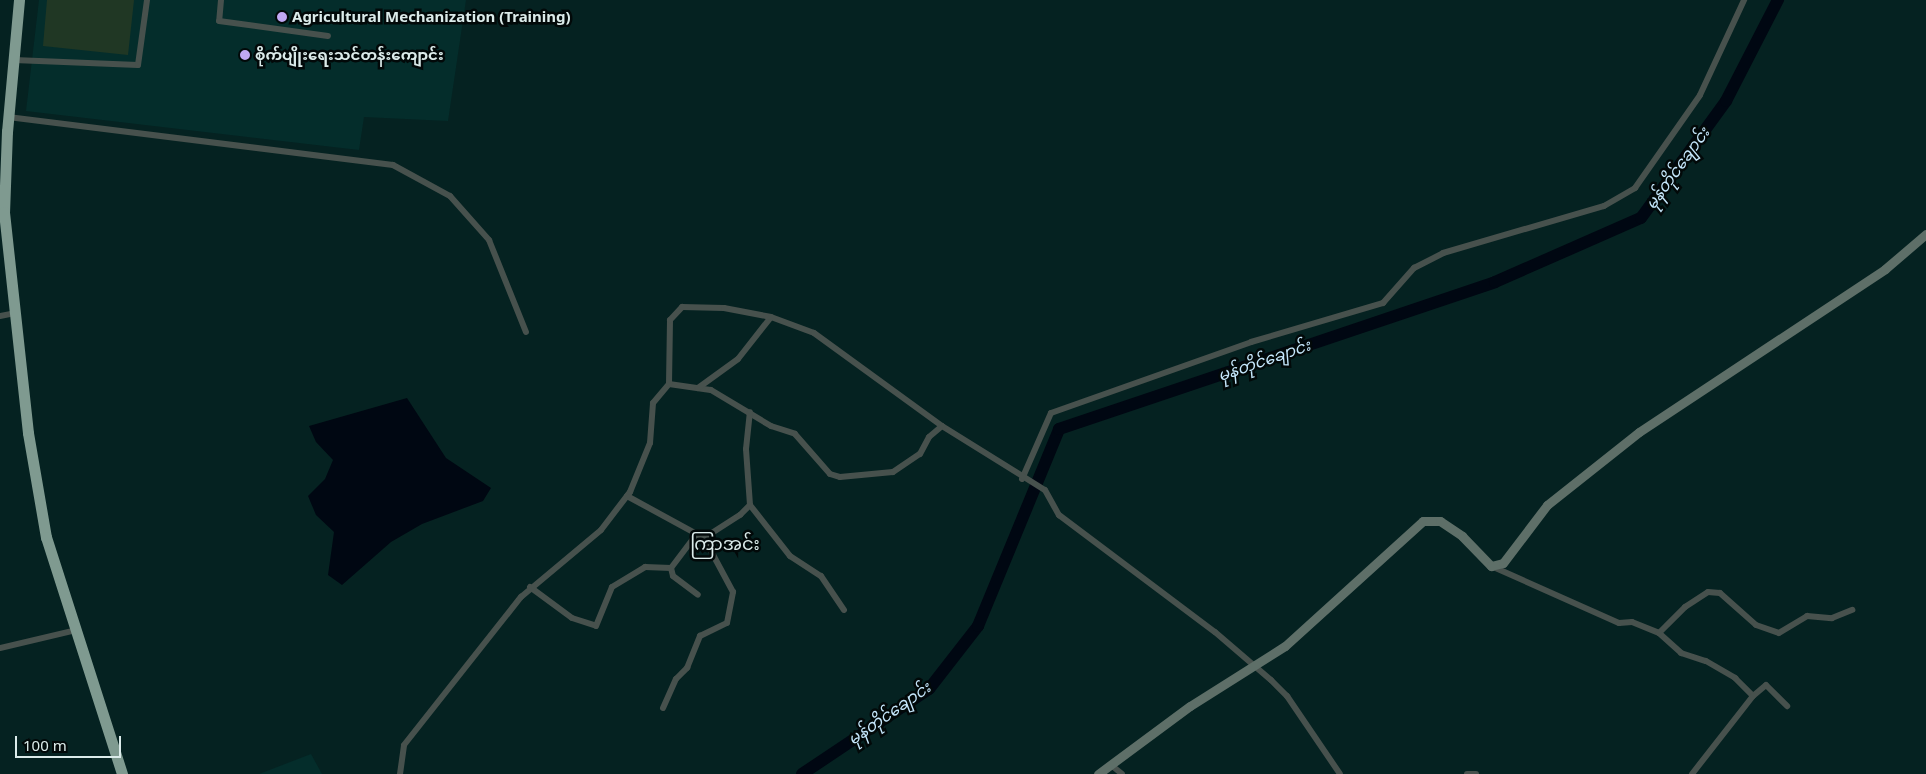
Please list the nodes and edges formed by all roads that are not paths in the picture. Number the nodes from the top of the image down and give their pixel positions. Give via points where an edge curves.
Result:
1 (19, 0) edge
2 (147, 0) edge
3 (221, 0) edge
4 (1744, 0) edge
5 (328, 36) dead end
6 (14, 60) junction
7 (8, 118) junction
8 (3, 130) edge
9 (1926, 234) edge
10 (15, 313) junction
11 (0, 316) edge
12 (771, 317) junction
13 (526, 332) dead end
14 (670, 384) junction
15 (698, 388) junction
16 (750, 412) junction
17 (942, 426) junction
18 (1026, 481) junction
19 (626, 496) junction
20 (750, 505) junction
21 (696, 534) junction
22 (704, 538) junction
23 (1491, 566) junction
24 (672, 568) junction
25 (530, 587) junction
26 (698, 595) dead end
27 (844, 610) dead end
28 (1852, 610) dead end
29 (76, 630) junction
30 (1659, 633) junction
31 (0, 648) edge
32 (1255, 667) junction
33 (1753, 696) junction
34 (1787, 706) dead end
35 (663, 708) dead end
36 (1111, 765) junction
37 (122, 774) edge
38 (400, 774) edge
39 (1098, 774) edge
40 (1122, 774) edge
41 (1340, 774) edge
42 (1467, 774) edge
43 (1476, 774) edge
44 (1692, 774) edge

1 - 6 highway
2 - 6 street via 138,65
3 - 5 street via 219,21
4 - 18 street via 1700,95 1635,188 1604,206 1443,253 1414,268 1383,303 1251,342 1051,413
6 - 7 highway
7 - 8 highway
7 - 13 street via 393,165 450,196 489,240
8 - 10 highway via 4,212
9 - 23 street via 1885,268 1639,432 1547,506 1503,563
10 - 11 street
10 - 29 highway via 38,499
12 - 14 street via 724,308 682,307 670,320
12 - 15 street via 738,359
12 - 17 street via 814,333
14 - 15 street
14 - 19 street via 653,403 650,443
15 - 16 street via 722,395
16 - 17 street via 771,426 794,434 830,474 840,477 893,472 920,454 929,437
16 - 20 street via 746,449
17 - 18 street
18 - 32 street via 1045,490 1059,515 1215,632
19 - 21 street
19 - 25 street via 601,530
20 - 22 street
20 - 27 street via 790,556 821,576
21 - 22 street
21 - 24 street
22 - 35 street via 733,592 727,623 700,636 687,668 676,679
23 - 30 street via 1619,623 1632,622
23 - 32 street via 1462,536 1440,521 1423,522 1285,646
24 - 25 street via 645,567 621,579 612,587 596,626 572,618
24 - 26 street via 673,576
25 - 38 street via 404,745
28 - 30 street via 1832,618 1807,616 1779,633 1756,625 1720,593 1708,592 1685,607
29 - 31 street
29 - 37 highway
30 - 33 street via 1680,653 1706,661 1735,678
32 - 36 street via 1190,706
32 - 41 street via 1287,696
33 - 34 street via 1766,685
33 - 44 street
36 - 39 street
36 - 40 street
42 - 43 street

